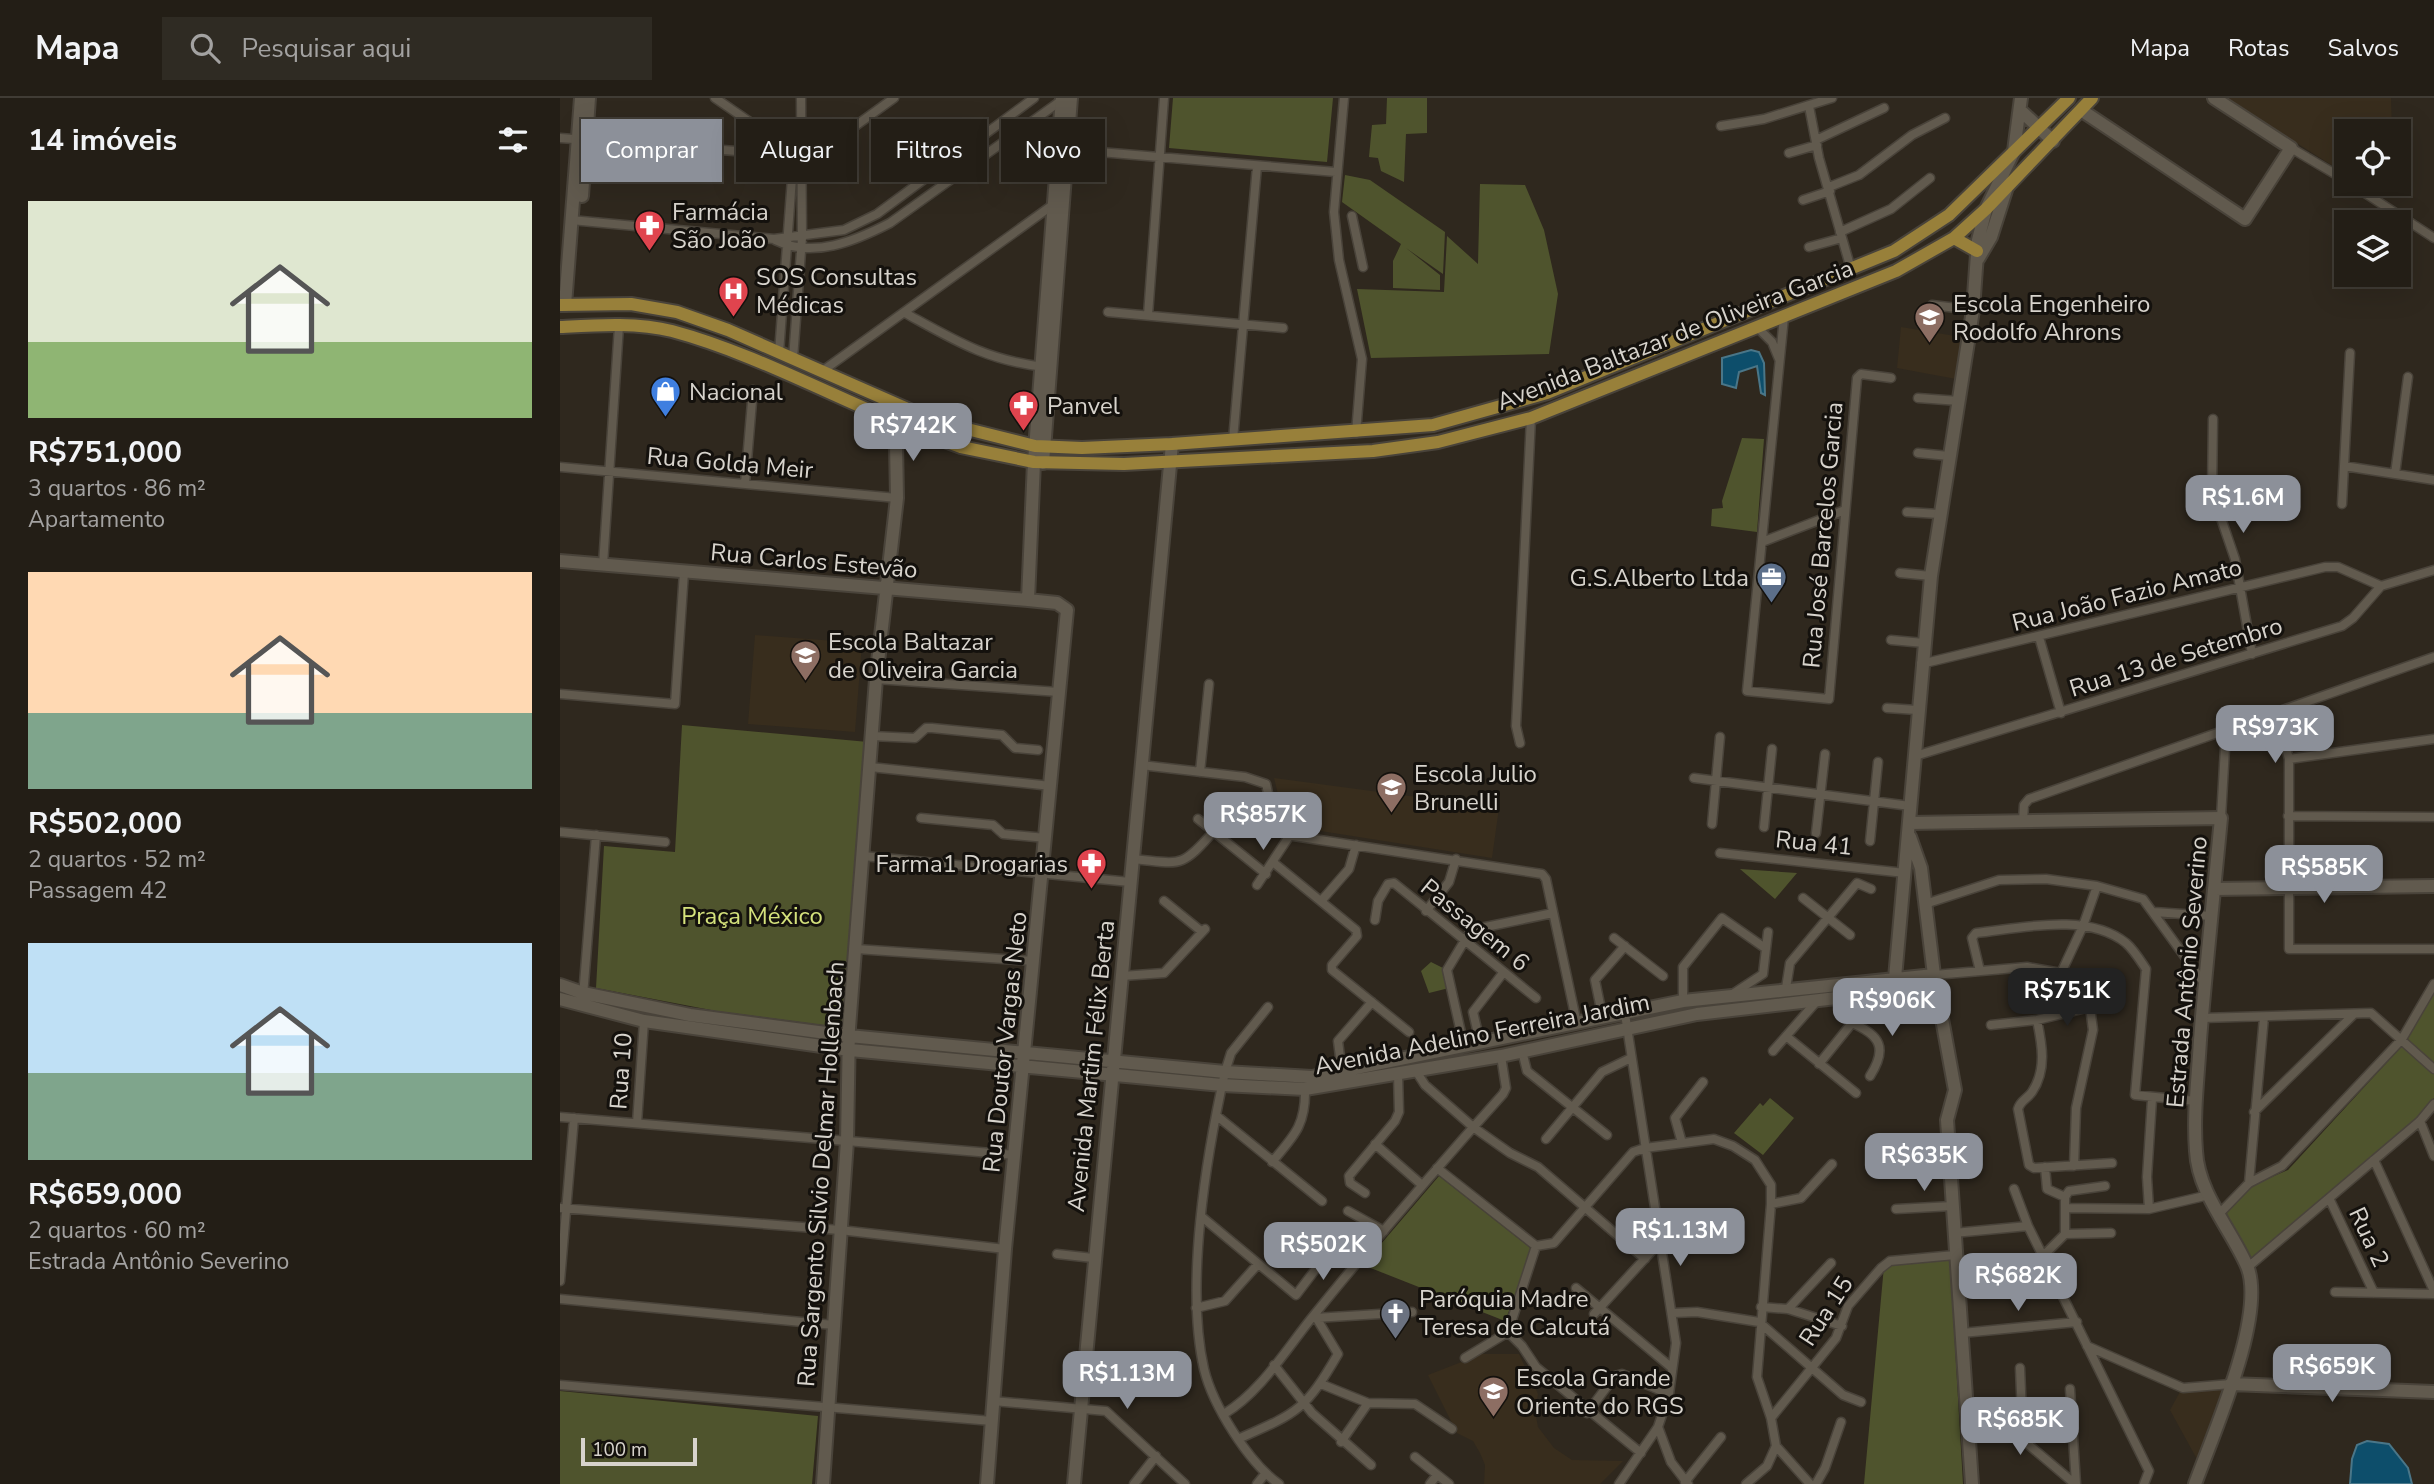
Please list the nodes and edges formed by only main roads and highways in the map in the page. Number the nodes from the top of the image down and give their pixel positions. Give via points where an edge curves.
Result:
1 (2069, 98) edge
2 (2092, 98) edge
3 (1954, 237) junction
4 (1978, 255) road end
5 (566, 305) edge
6 (560, 327) edge

1 - 5 main road, Avenida Baltazar de Oliveira Garcia via 1970,197 1930,230 1894,251 1546,393 1433,425 1172,444 1039,446 962,430 677,312 631,304
2 - 3 main road, Avenida Baltazar de Oliveira Garcia
3 - 4 main road
3 - 6 main road, Avenida Baltazar de Oliveira Garcia via 1896,271 1531,418 1438,443 1386,449 1172,462 1038,463 961,447 726,349 670,331

